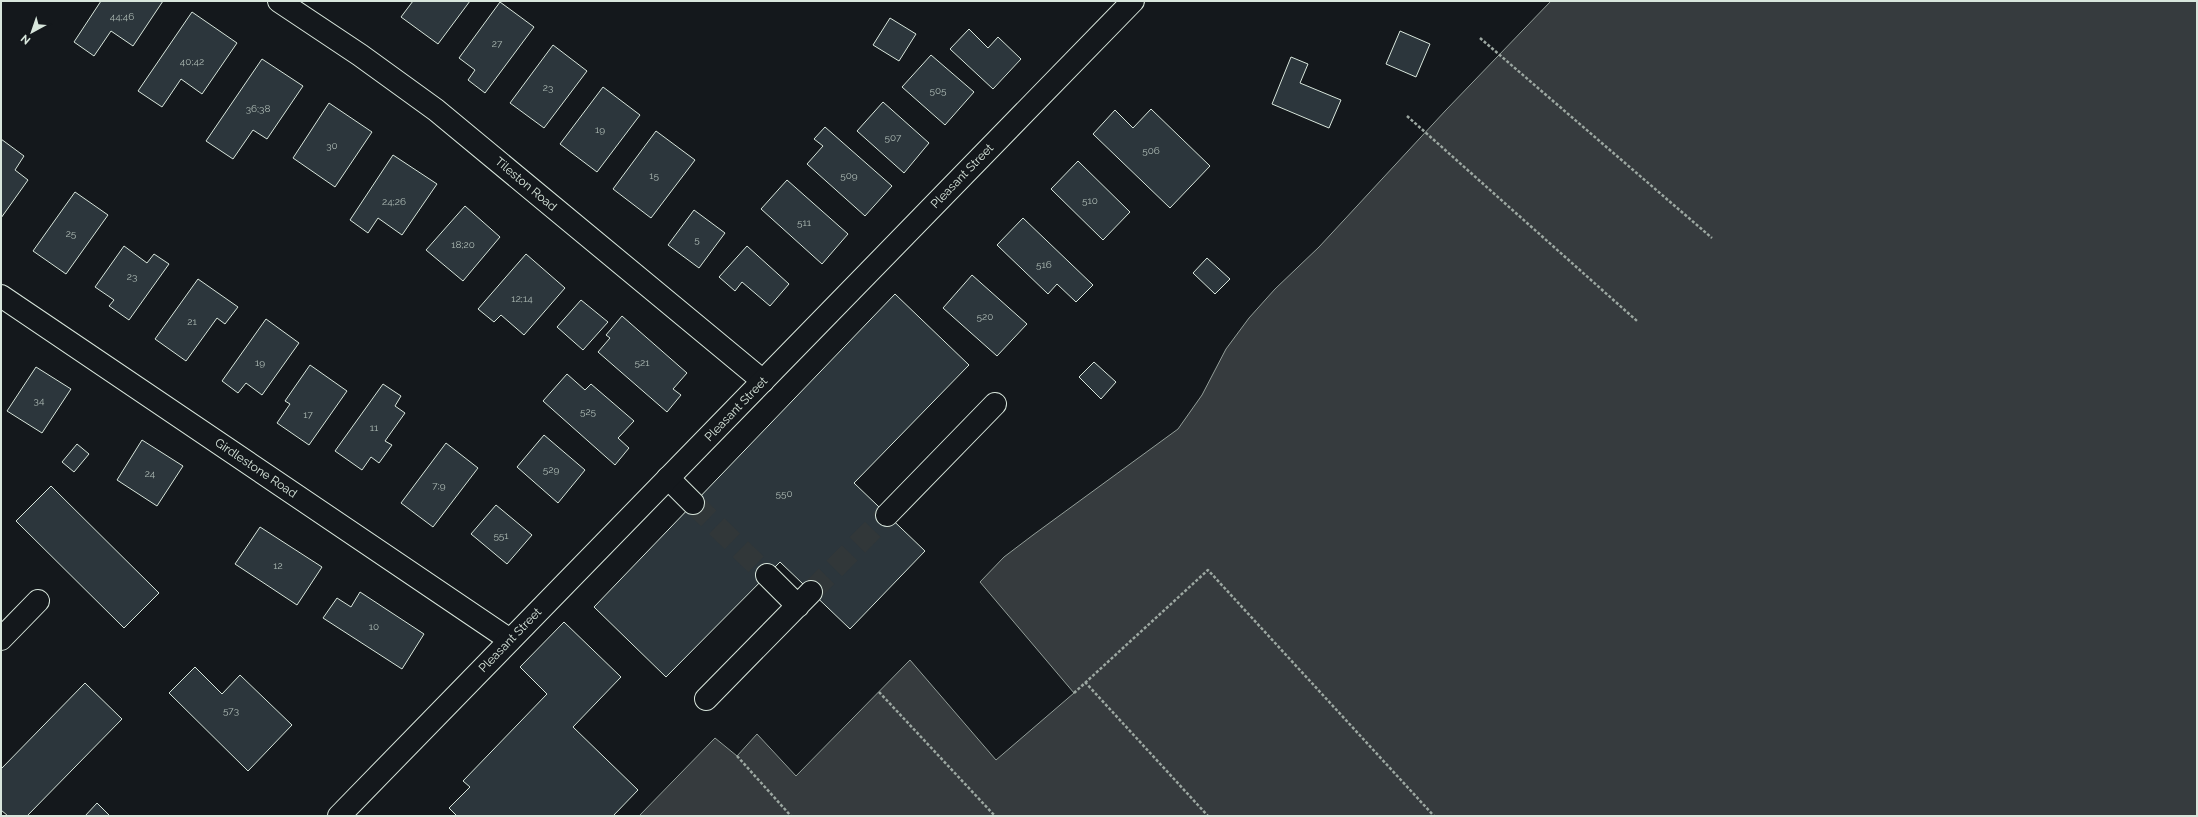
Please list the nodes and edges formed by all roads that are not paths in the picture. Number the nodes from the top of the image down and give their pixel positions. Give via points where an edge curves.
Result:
1 (279, 1) edge
2 (1125, 3) edge
3 (1, 296) edge
4 (763, 381) junction
5 (995, 404) dead end
6 (668, 478) junction
7 (693, 504) tunnel mouth
8 (886, 515) tunnel mouth
9 (767, 575) tunnel mouth
10 (38, 601) dead end
11 (1, 639) edge
12 (510, 640) junction
13 (706, 699) dead end
14 (339, 816) edge

1 - 4 street, Tileston Road via 360,54 436,110
2 - 4 street, Pleasant Street
3 - 12 street, Girdlestone Road
4 - 6 street, Pleasant Street
5 - 8 street
6 - 7 street
6 - 12 street, Pleasant Street
9 - 13 street via 804,599
10 - 11 street
12 - 14 street, Pleasant Street

